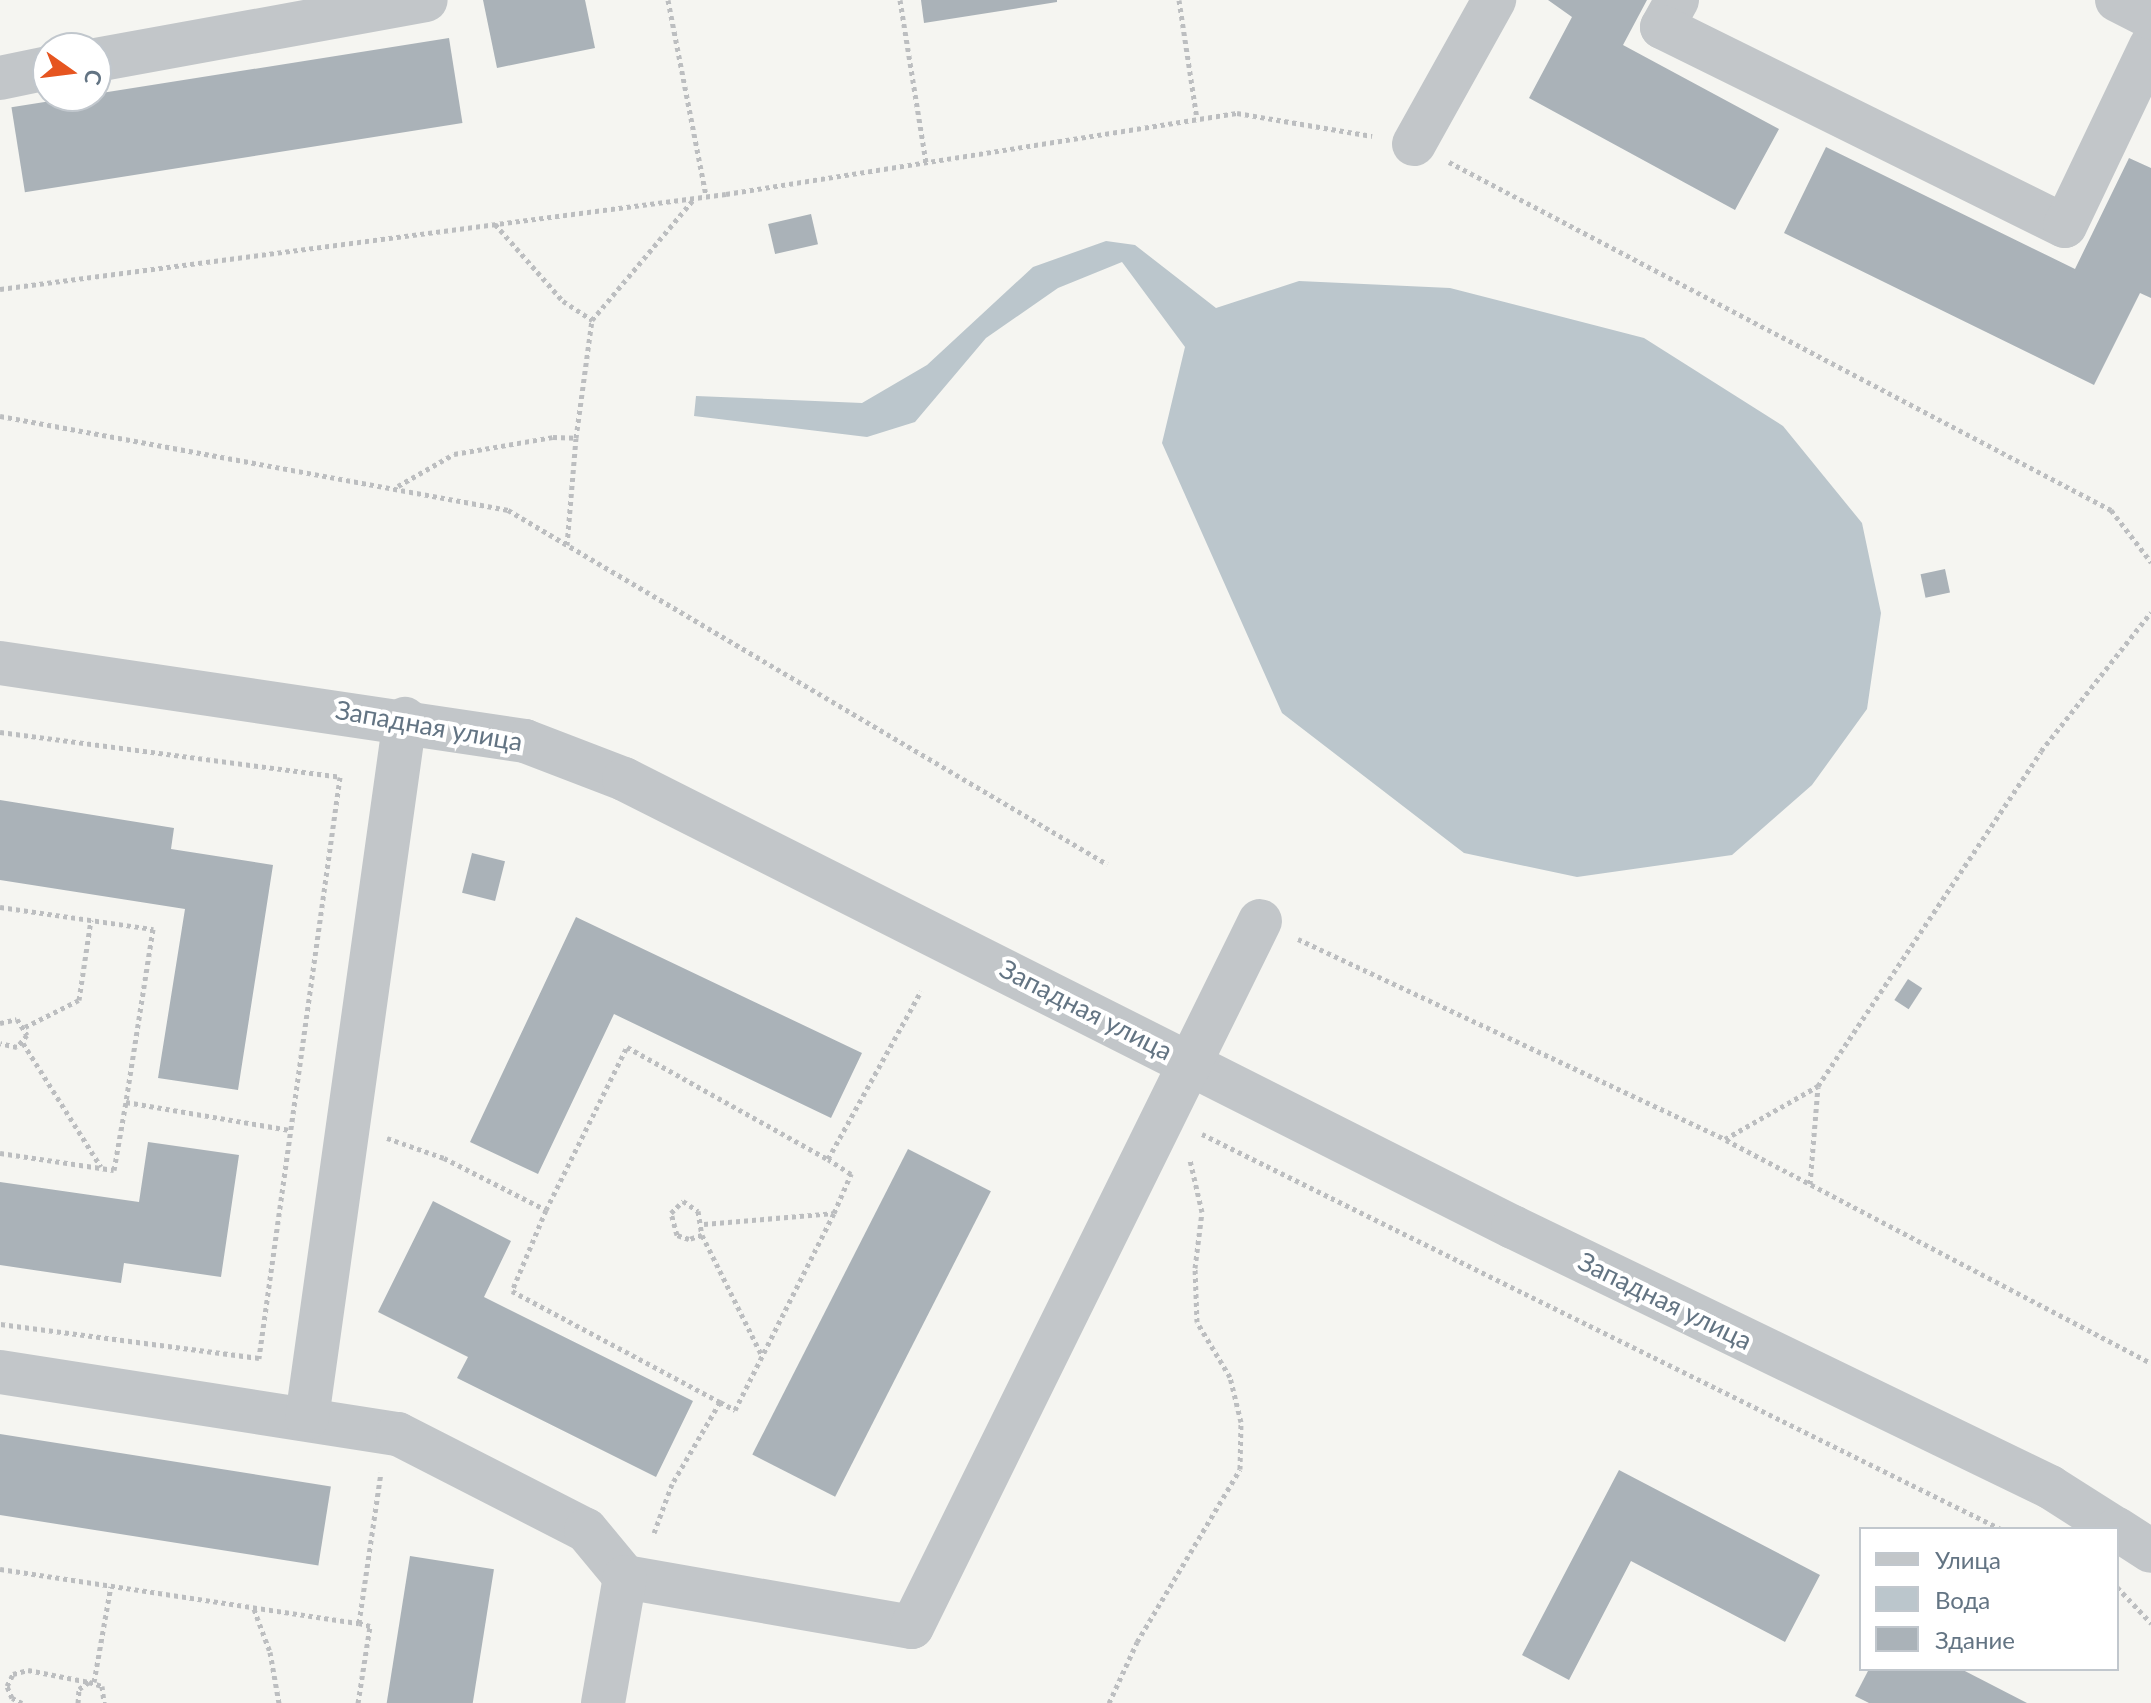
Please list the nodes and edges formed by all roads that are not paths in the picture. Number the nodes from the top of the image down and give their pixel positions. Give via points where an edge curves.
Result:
1 (426, 0) edge
2 (1494, 0) edge
3 (1677, 0) edge
4 (2117, 0) edge
5 (2151, 17) edge
6 (2151, 46) edge
7 (112, 57) edge
8 (32, 71) edge
9 (0, 78) edge
10 (1414, 144) road end
11 (0, 663) edge
12 (405, 719) junction
13 (1260, 921) road end
14 (1188, 1061) junction
15 (0, 1372) edge
16 (307, 1418) junction
17 (2114, 1527) edge
18 (2119, 1530) edge
19 (2151, 1551) edge
20 (625, 1577) junction
21 (603, 1703) edge

1 - 7 street
2 - 10 street
3 - 6 street via 1662,27 2065,226
4 - 5 street
8 - 9 street
11 - 12 street, Западная улица
12 - 14 street, Западная улица via 525,741 624,779
12 - 16 street
13 - 14 street
14 - 17 street, Западная улица via 1513,1227 2050,1487
14 - 20 street via 912,1627
15 - 16 street
16 - 20 street via 387,1432 586,1530
18 - 19 street, Западная улица
20 - 21 street

